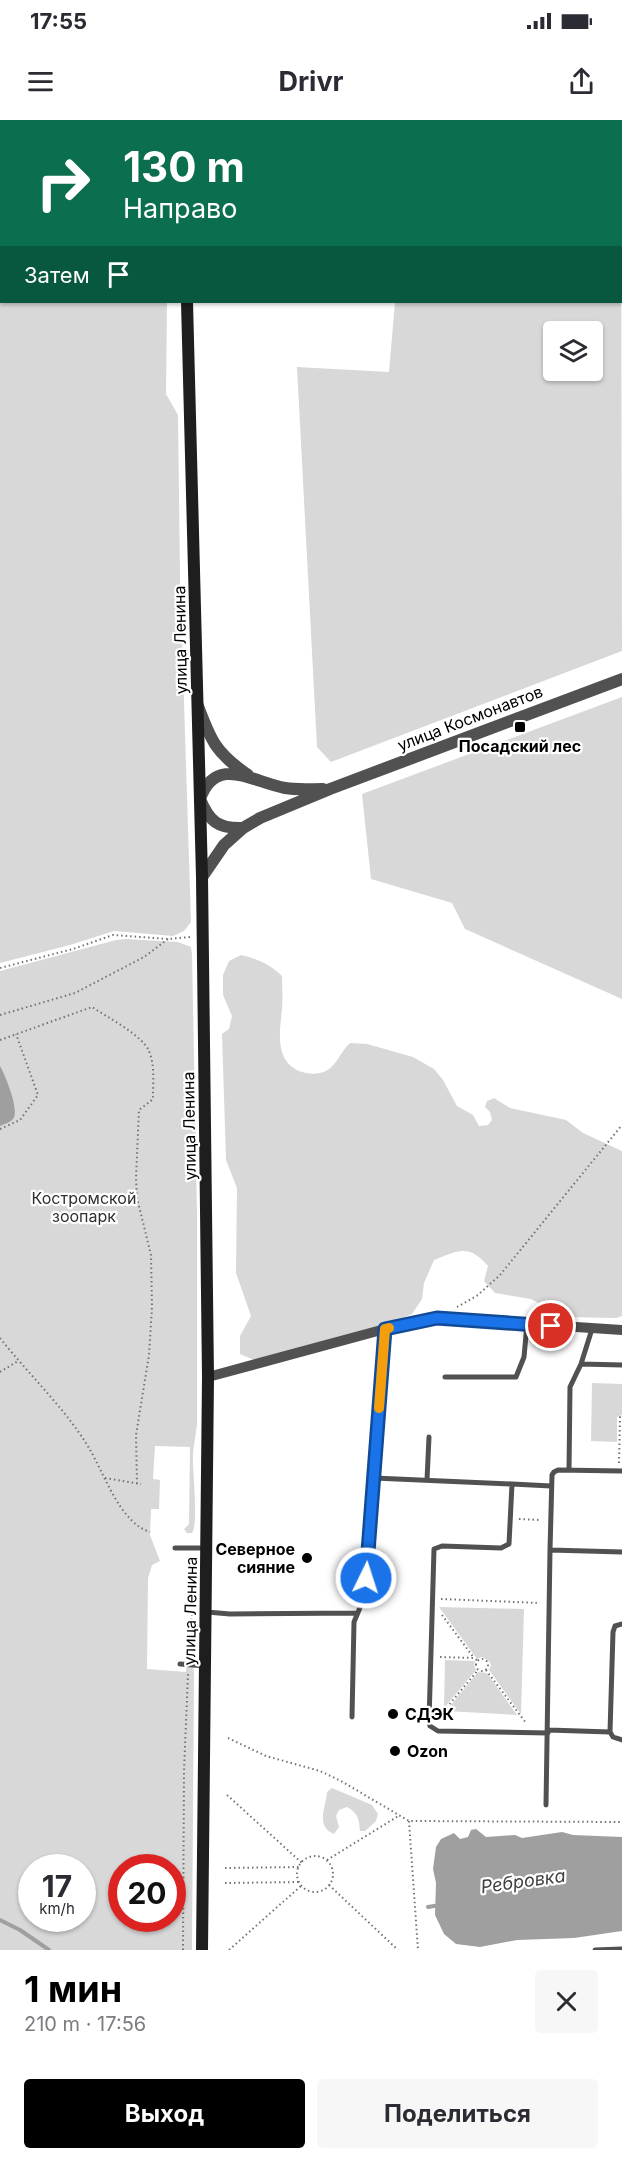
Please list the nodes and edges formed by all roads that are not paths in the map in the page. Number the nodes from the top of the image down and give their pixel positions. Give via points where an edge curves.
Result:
1 (187, 303) edge
2 (622, 679) edge
3 (198, 704) junction
4 (259, 782) junction
5 (330, 789) junction
6 (200, 799) junction
7 (243, 828) junction
8 (202, 877) junction
9 (527, 1324) junction
10 (385, 1329) junction
11 (592, 1329) junction
12 (622, 1330) edge
13 (581, 1364) junction
14 (622, 1365) edge
15 (208, 1377) junction
16 (446, 1377) dead end
17 (429, 1437) dead end
18 (568, 1470) junction
19 (620, 1471) edge
20 (374, 1478) junction
21 (427, 1480) junction
22 (512, 1484) junction
23 (551, 1486) junction
24 (175, 1548) dead end
25 (207, 1548) junction
26 (550, 1550) junction
27 (622, 1552) edge
28 (207, 1612) junction
29 (357, 1613) junction
30 (622, 1624) edge
31 (180, 1664) dead end
32 (206, 1666) junction
33 (352, 1717) dead end
34 (548, 1732) junction
35 (610, 1732) junction
36 (622, 1740) edge
37 (546, 1805) dead end
38 (622, 1948) edge
39 (202, 1950) edge
40 (595, 1950) edge

1 - 3 main road, улица Ленина
2 - 5 street, улица Космонавтов
3 - 4 street via 210,738 228,761
3 - 6 main road, улица Ленина
4 - 5 street via 287,789
4 - 6 street via 225,773 212,778
5 - 7 street, улица Космонавтов
6 - 7 street via 207,815 217,824
6 - 8 main road, улица Ленина
7 - 8 street, улица Космонавтов via 224,845
8 - 15 main road, улица Ленина
9 - 10 street via 437,1318
9 - 11 street
9 - 16 lane via 524,1357 516,1377
10 - 15 street
10 - 20 lane
11 - 12 street
11 - 13 lane
13 - 14 lane
13 - 18 lane via 570,1387
15 - 25 main road, улица Ленина
17 - 21 lane
18 - 19 lane
18 - 23 lane via 554,1472
20 - 21 lane
20 - 29 lane via 364,1598
21 - 22 lane
22 - 23 lane
22 - 34 lane via 510,1540 505,1547 434,1549 429,1721 430,1727 438,1731
23 - 26 lane
24 - 25 lane
25 - 28 main road, улица Ленина
26 - 27 lane
26 - 34 lane
28 - 29 lane
28 - 32 main road, улица Ленина
29 - 33 lane
30 - 35 lane via 615,1626 613,1632
31 - 32 lane
32 - 39 main road, улица Ленина
34 - 35 lane
34 - 37 lane
35 - 36 lane via 612,1737
38 - 40 lane

